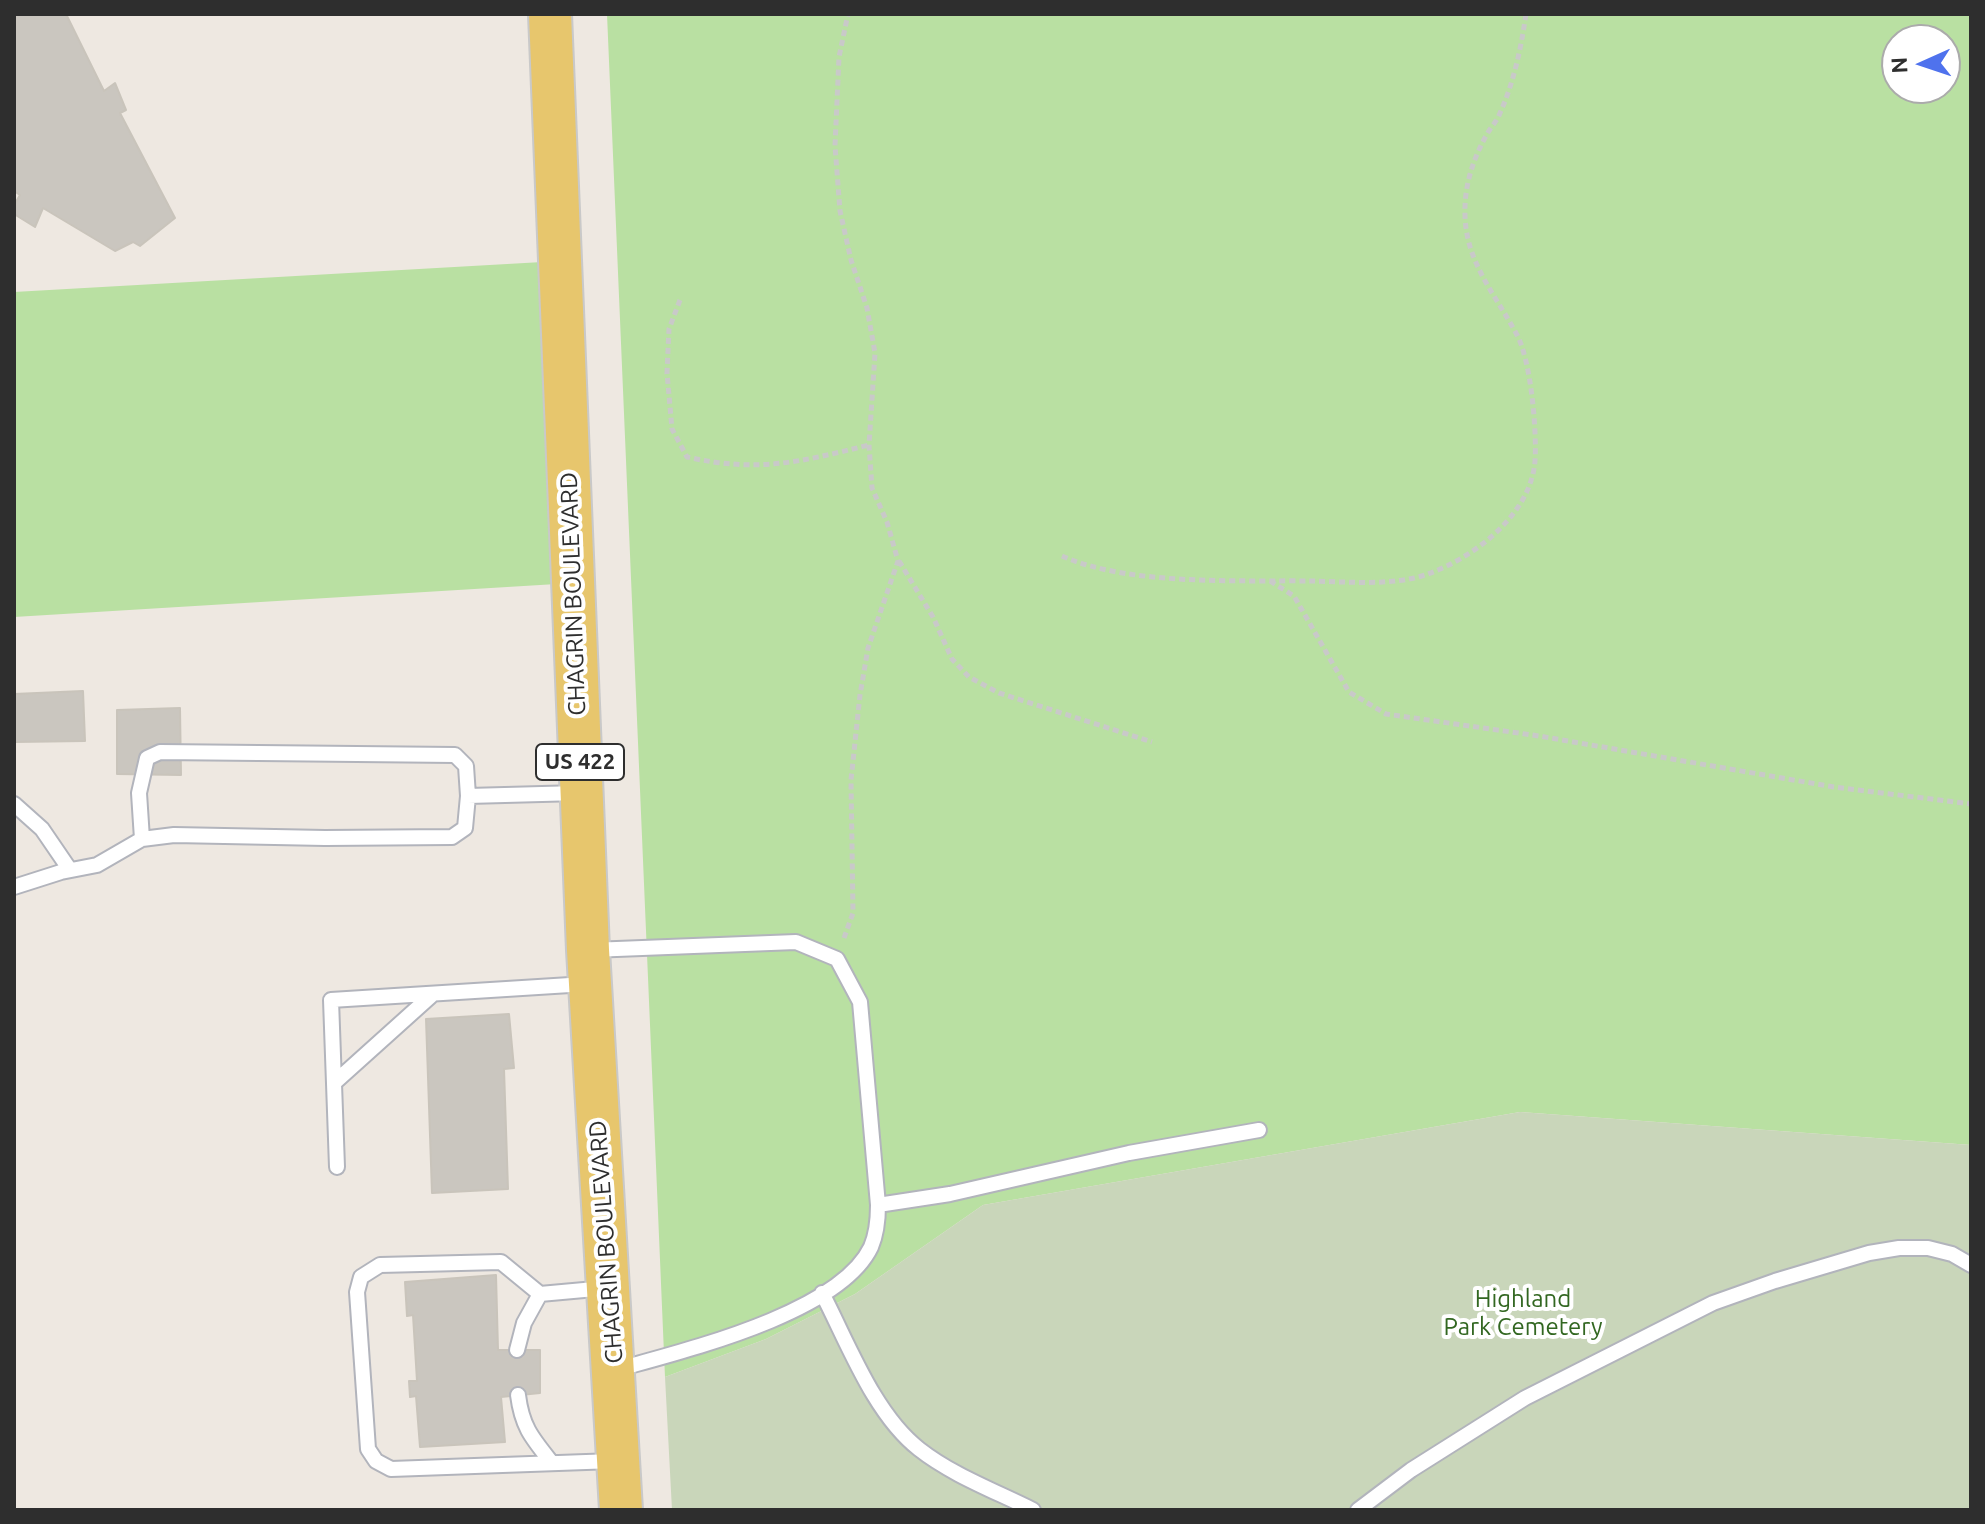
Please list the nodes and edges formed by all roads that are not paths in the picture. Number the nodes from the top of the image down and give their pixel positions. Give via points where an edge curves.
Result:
1 (550, 14) edge
2 (581, 792) junction
3 (468, 796) junction
4 (14, 804) edge
5 (142, 839) junction
6 (70, 870) junction
7 (14, 887) edge
8 (589, 967) junction
9 (433, 994) junction
10 (334, 1083) junction
11 (1259, 1130) dead end
12 (337, 1167) dead end
13 (878, 1205) junction
14 (1971, 1265) edge
15 (609, 1288) junction
16 (822, 1293) junction
17 (540, 1294) junction
18 (517, 1350) dead end
19 (614, 1370) junction
20 (518, 1395) dead end
21 (618, 1461) junction
22 (552, 1463) junction
23 (621, 1510) edge
24 (1033, 1510) edge
25 (1358, 1510) edge

1 - 2 main road, CHAGRIN BOULEVARD / US 422
2 - 3 lane
2 - 8 main road, CHAGRIN BOULEVARD / US 422
3 - 5 lane via 465,828 452,837
3 - 5 lane via 466,766 455,755 160,752 147,758 139,793
4 - 6 lane via 42,829
5 - 6 lane via 97,865
6 - 7 lane
8 - 9 lane
8 - 13 lane via 796,942 837,959 860,1002
8 - 15 main road, CHAGRIN BOULEVARD / US 422
9 - 10 lane
9 - 10 lane via 331,1000
10 - 12 lane
11 - 13 lane
13 - 16 lane via 870,1249 849,1274
14 - 25 lane via 1928,1248 1899,1248 1713,1303 1525,1398
15 - 17 lane
15 - 19 main road, CHAGRIN BOULEVARD / US 422
16 - 19 lane via 731,1336
16 - 24 lane via 900,1432 943,1465
17 - 18 lane
17 - 22 lane via 501,1262 380,1265 361,1277 357,1292 368,1449 376,1461 391,1469
19 - 21 main road, CHAGRIN BOULEVARD / US 422
20 - 22 lane via 528,1434
21 - 22 lane
21 - 23 main road, CHAGRIN BOULEVARD / US 422

